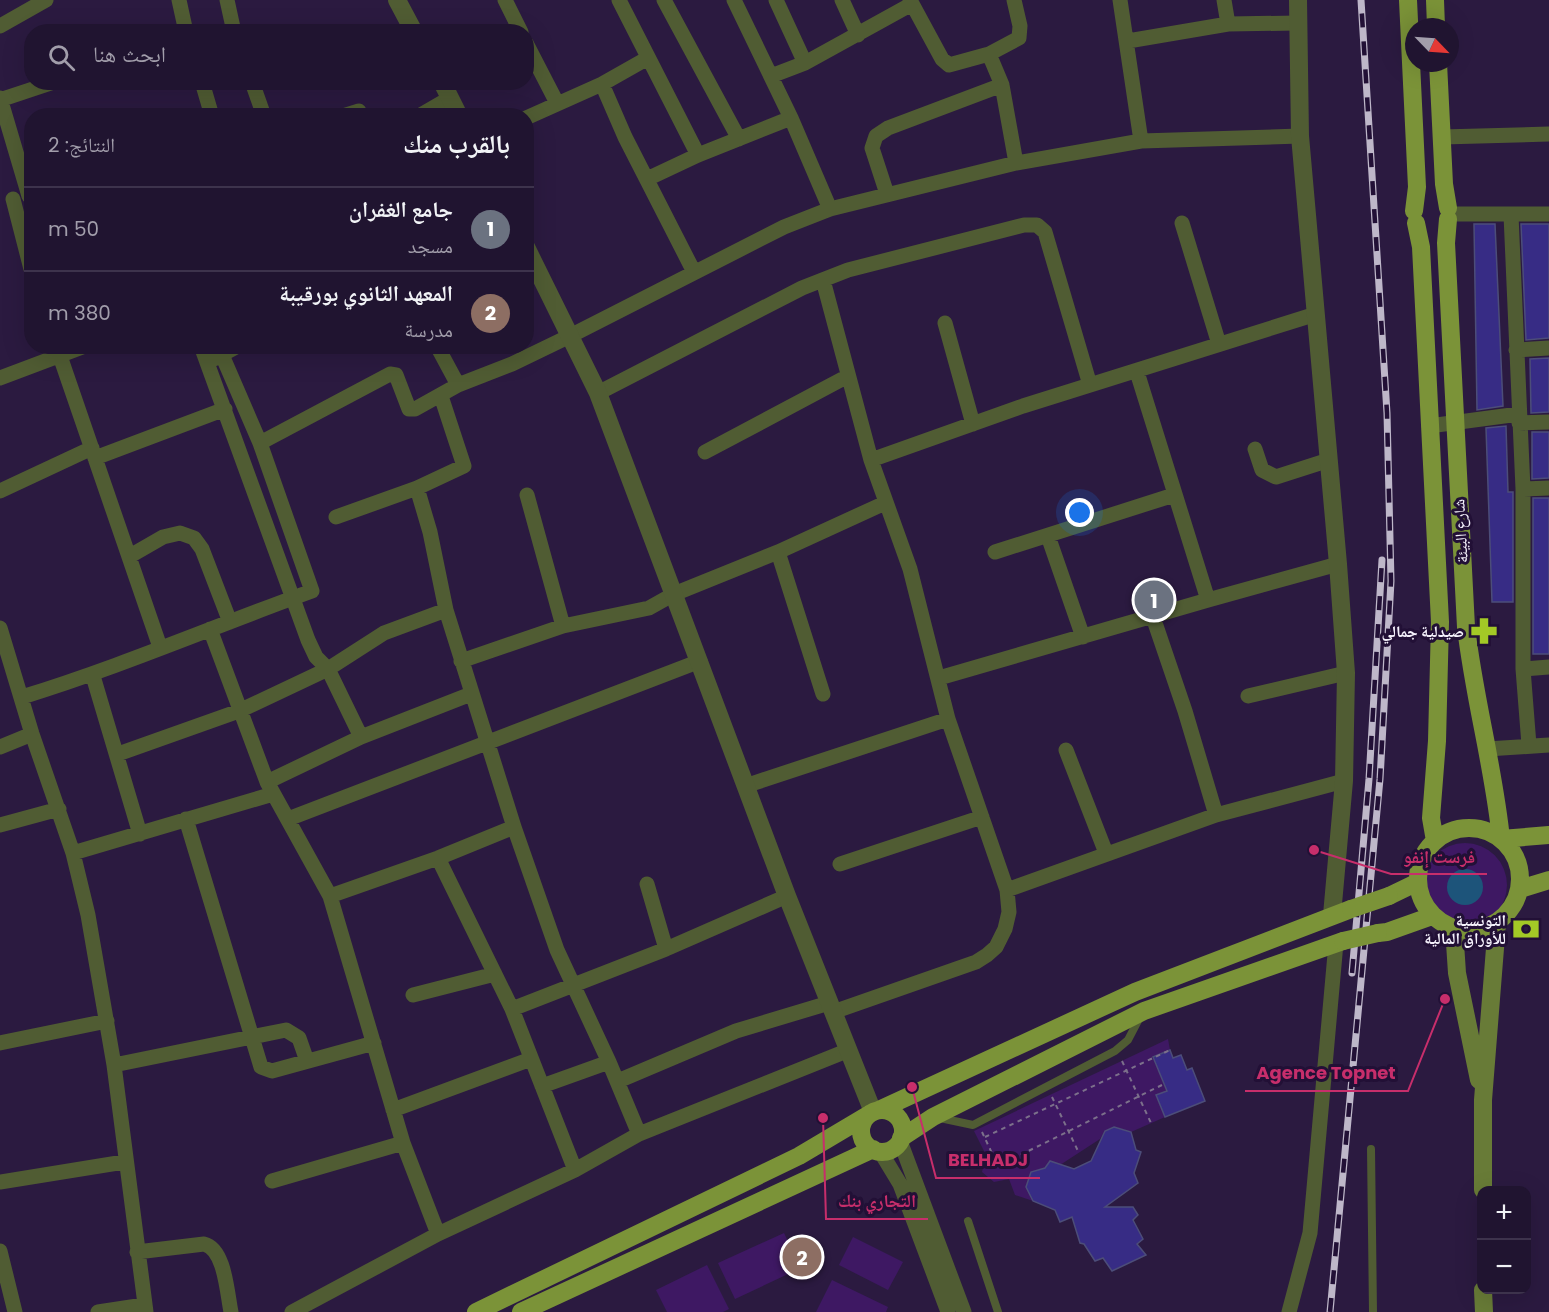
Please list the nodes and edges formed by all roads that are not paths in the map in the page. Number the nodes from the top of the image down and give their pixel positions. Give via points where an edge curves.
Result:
1 (46, 0) edge
2 (179, 0) edge
3 (227, 0) edge
4 (396, 0) edge
5 (505, 0) edge
6 (664, 0) edge
7 (734, 0) edge
8 (776, 0) edge
9 (842, 0) edge
10 (1014, 0) edge
11 (1120, 0) edge
12 (1224, 0) edge
13 (1298, 0) edge
14 (1408, 0) edge
15 (1435, 0) edge
16 (624, 2) edge
17 (911, 2) edge
18 (1436, 18) edge
19 (1297, 23) junction
20 (180, 24) edge
21 (232, 24) edge
22 (410, 24) edge
23 (517, 24) edge
24 (1228, 24) junction
25 (0, 26) edge
26 (858, 35) junction
27 (1128, 41) junction
28 (989, 54) junction
29 (534, 58) edge
30 (648, 58) junction
31 (806, 63) junction
32 (1438, 72) edge
33 (771, 76) junction
34 (602, 84) junction
35 (1002, 86) junction
36 (29, 90) edge
37 (204, 90) edge
38 (255, 90) edge
39 (446, 90) edge
40 (0, 99) edge
41 (557, 103) junction
42 (210, 108) edge
43 (261, 108) edge
44 (427, 108) edge
45 (455, 108) edge
46 (534, 114) edge
47 (792, 118) junction
48 (1549, 135) edge
49 (1300, 136) junction
50 (1442, 137) junction
51 (739, 139) junction
52 (1141, 141) junction
53 (698, 155) junction
54 (1016, 163) junction
55 (24, 176) edge
56 (646, 179) junction
57 (887, 194) junction
58 (24, 196) edge
59 (6, 201) edge
60 (830, 209) junction
61 (1448, 214) junction
62 (1549, 214) edge
63 (1511, 215) junction
64 (1415, 217) junction
65 (1182, 223) dead end
66 (24, 251) edge
67 (534, 262) edge
68 (694, 272) junction
69 (823, 280) junction
70 (1316, 314) junction
71 (945, 323) dead end
72 (572, 335) junction
73 (1220, 344) junction
74 (1549, 348) edge
75 (1516, 350) junction
76 (534, 353) edge
77 (56, 354) edge
78 (204, 354) edge
79 (441, 354) edge
80 (533, 354) edge
81 (222, 355) joint
82 (207, 363) junction
83 (1137, 372) junction
84 (848, 375) junction
85 (0, 378) edge
86 (458, 385) junction
87 (1090, 385) junction
88 (1454, 391) junction
89 (1428, 392) junction
90 (598, 393) junction
91 (441, 396) junction
92 (225, 409) junction
93 (1519, 418) junction
94 (1549, 422) edge
95 (1455, 423) junction
96 (973, 424) junction
97 (1429, 426) junction
98 (260, 443) junction
99 (1255, 449) dead end
100 (705, 452) dead end
101 (94, 453) junction
102 (871, 460) junction
103 (1329, 460) junction
104 (417, 488) junction
105 (1549, 488) edge
106 (1523, 489) junction
107 (0, 491) edge
108 (527, 495) dead end
109 (1174, 495) junction
110 (885, 503) junction
111 (336, 517) dead end
112 (1048, 536) junction
113 (778, 552) junction
114 (995, 552) dead end
115 (130, 556) junction
116 (1338, 564) junction
117 (674, 594) junction
118 (291, 598) junction
119 (1208, 600) junction
120 (446, 610) junction
121 (1153, 617) junction
122 (230, 622) junction
123 (563, 626) junction
124 (0, 628) edge
125 (210, 629) junction
126 (1083, 637) junction
127 (160, 647) junction
128 (460, 661) junction
129 (700, 661) junction
130 (1549, 667) edge
131 (328, 669) junction
132 (1523, 669) junction
133 (1346, 673) junction
134 (93, 676) junction
135 (939, 678) junction
136 (471, 694) junction
137 (823, 694) dead end
138 (1248, 696) dead end
139 (22, 698) junction
140 (239, 711) junction
141 (948, 719) junction
142 (32, 734) junction
143 (362, 737) junction
144 (487, 742) junction
145 (1549, 744) edge
146 (1529, 745) junction
147 (0, 747) edge
148 (1487, 749) junction
149 (1066, 750) dead end
150 (118, 754) junction
151 (1344, 781) junction
152 (745, 786) junction
153 (270, 788) junction
154 (59, 809) junction
155 (1216, 815) junction
156 (982, 818) junction
157 (186, 819) junction
158 (288, 819) junction
159 (0, 825) edge
160 (514, 827) junction
161 (140, 834) junction
162 (1549, 835) edge
163 (1501, 839) junction
164 (1435, 842) junction
165 (73, 853) junction
166 (1106, 853) junction
167 (438, 858) junction
168 (840, 864) dead end
169 (1549, 880) edge
170 (1418, 882) junction
171 (647, 884) dead end
172 (1520, 889) junction
173 (1007, 890) junction
174 (330, 896) junction
175 (787, 896) junction
176 (1332, 915) junction
177 (1432, 916) junction
178 (1497, 923) junction
179 (1454, 928) junction
180 (1340, 942) junction
181 (666, 949) junction
182 (495, 974) junction
183 (574, 984) junction
184 (413, 995) dead end
185 (831, 1008) junction
186 (512, 1010) junction
187 (1144, 1011) junction
188 (107, 1021) junction
189 (251, 1037) junction
190 (0, 1043) edge
191 (374, 1043) junction
192 (849, 1050) junction
193 (531, 1059) junction
194 (307, 1060) junction
195 (609, 1062) junction
196 (114, 1065) junction
197 (618, 1081) junction
198 (542, 1086) junction
199 (1483, 1100) junction
200 (393, 1110) junction
201 (873, 1112) junction
202 (933, 1117) junction
203 (639, 1134) junction
204 (900, 1140) junction
205 (403, 1143) junction
206 (1371, 1149) dead end
207 (876, 1150) junction
208 (124, 1162) junction
209 (574, 1170) junction
210 (272, 1181) dead end
211 (0, 1182) edge
212 (1483, 1186) edge
213 (968, 1221) dead end
214 (438, 1234) junction
215 (0, 1251) edge
216 (138, 1252) junction
217 (1484, 1294) edge
218 (145, 1308) edge
219 (15, 1312) edge
220 (98, 1312) edge
221 (231, 1312) edge
222 (292, 1312) edge
223 (476, 1312) edge
224 (521, 1312) edge
225 (948, 1312) edge
226 (964, 1312) edge
227 (998, 1312) edge
228 (1289, 1312) edge
229 (1373, 1312) edge
230 (1484, 1312) edge

1 - 25 street
2 - 20 street
3 - 21 street
4 - 22 street
5 - 23 street
6 - 51 street
7 - 33 street
8 - 31 street
9 - 26 street
10 - 28 street via 1019,38
11 - 27 street
12 - 24 street
13 - 19 street
14 - 64 main road, شارع البيئة
15 - 18 main road
16 - 30 street
17 - 26 street
17 - 28 street via 949,65
19 - 24 street
19 - 49 street
24 - 27 street
26 - 31 street
27 - 52 street
28 - 35 street
29 - 41 street
30 - 34 street
30 - 53 street
31 - 33 street
32 - 50 main road, شارع البيئة
33 - 47 street
34 - 41 street
34 - 56 street
35 - 54 street
35 - 57 street via 888,128 876,136 872,148
36 - 40 street
37 - 42 street
38 - 43 street
39 - 44 street
39 - 45 street
40 - 55 street
41 - 46 street
47 - 51 street
47 - 60 street
48 - 50 street
49 - 52 street
49 - 70 street
50 - 61 main road, شارع البيئة
51 - 53 street
52 - 54 street
53 - 56 street
54 - 57 street
56 - 68 street
57 - 60 street
58 - 59 street
59 - 66 street
60 - 68 street via 784,227
61 - 63 street
61 - 64 main road via 1441,229 1430,232
61 - 64 main road via 1441,199 1430,196 1419,201
61 - 88 main road, شارع البيئة
62 - 63 street
63 - 75 street
64 - 89 main road, شارع البيئة via 1421,247
65 - 73 street
67 - 72 street
68 - 72 street
69 - 84 street
69 - 87 street via 848,270 1024,225 1037,225 1045,232
69 - 90 street
70 - 73 street
70 - 103 street
71 - 96 street
72 - 76 street
72 - 90 street
73 - 83 street
74 - 75 street
75 - 93 street
77 - 85 street
77 - 101 street
78 - 82 street
79 - 86 street
80 - 86 street
81 - 82 street
81 - 98 street
82 - 92 street
83 - 87 street
83 - 109 street
84 - 100 street
84 - 102 street
86 - 91 street
87 - 96 street
88 - 89 main road
88 - 95 main road, شارع البيئة
89 - 97 main road, شارع البيئة
90 - 117 street
91 - 98 street via 412,411 396,375 390,374
91 - 104 street via 464,466
92 - 101 street
92 - 118 street
93 - 94 street
93 - 95 street
93 - 106 street
95 - 97 street
95 - 148 main road, شارع البيئة via 1466,627 1472,681
96 - 102 street
97 - 164 main road, شارع البيئة via 1440,622 1431,818
98 - 118 street via 312,586 312,591
99 - 103 street via 1262,470 1276,477
101 - 107 street
101 - 115 street
102 - 110 street
103 - 116 street
104 - 111 street
104 - 120 street
105 - 106 street
106 - 132 street
108 - 123 street
109 - 112 street
109 - 119 street
110 - 113 street
110 - 135 street via 910,569
112 - 114 street
112 - 126 street
113 - 117 street
113 - 137 street
115 - 122 street via 163,537 180,533 194,538 202,549
115 - 127 street
116 - 119 street
116 - 133 street
117 - 123 street via 649,608
117 - 129 street
118 - 122 street
118 - 131 street via 316,657
119 - 121 street
120 - 128 street
120 - 131 street via 384,633
121 - 126 street
121 - 155 street
122 - 125 street
123 - 128 street
124 - 139 street
125 - 127 street
125 - 140 street
126 - 135 street
127 - 134 street
128 - 136 street
129 - 144 street
129 - 152 street
130 - 132 street
131 - 140 street
131 - 143 street
132 - 146 street
133 - 138 street
133 - 151 street
134 - 139 street
134 - 150 street
135 - 141 street
136 - 143 street
136 - 144 street
139 - 142 street
140 - 150 street
140 - 153 street
141 - 152 street
141 - 156 street
142 - 147 street
142 - 154 street
143 - 153 street
144 - 158 street
144 - 160 street
145 - 146 street
146 - 148 street
148 - 163 main road, شارع البيئة
149 - 166 street
150 - 161 street
151 - 155 street
151 - 176 street
152 - 175 street
153 - 157 street
153 - 158 street
154 - 159 street
154 - 165 street
155 - 166 street
156 - 168 street
156 - 173 street
157 - 161 street
157 - 189 street
158 - 174 street
160 - 167 street
160 - 183 street via 557,950
161 - 165 street
162 - 163 main road
163 - 164 main road via 1472,828 1452,831
163 - 172 main road via 1515,856
164 - 170 main road via 1419,867
165 - 188 street
166 - 173 street
167 - 174 street
167 - 182 street
169 - 172 main road
170 - 176 main road, bridge
170 - 177 main road via 1422,900
171 - 181 street
172 - 178 main road via 1515,902
173 - 185 street via 1005,929 987,955 976,962
174 - 191 street
175 - 181 street
175 - 185 street
176 - 201 main road via 1135,992
177 - 179 main road
177 - 180 main road, bridge via 1388,932
178 - 179 main road via 1472,931
178 - 199 main road
179 - 199 main road via 1457,973
180 - 187 main road
180 - 228 street via 1310,1233
181 - 183 street
182 - 184 street
182 - 186 street
183 - 186 street
183 - 195 street
185 - 192 street
185 - 197 street via 736,1031
186 - 193 street
187 - 202 main road
187 - 202 lane via 1128,1040 1115,1051 973,1125
188 - 190 street
188 - 196 street
189 - 194 street via 290,1032 299,1038
189 - 194 street via 261,1067 266,1070
189 - 196 street
191 - 194 street
191 - 200 street
192 - 201 street
192 - 203 street
193 - 198 street
193 - 200 street
195 - 197 street
195 - 198 street
196 - 208 street
197 - 203 street
198 - 209 street
199 - 212 main road
200 - 205 street
201 - 204 main road via 896,1115 902,1126
201 - 207 main road via 861,1134 867,1145
201 - 223 main road via 799,1156
202 - 204 main road
203 - 209 street
204 - 207 main road via 892,1149
204 - 226 street
205 - 210 street
205 - 214 street
206 - 229 lane
207 - 224 main road
207 - 225 street via 900,1184
208 - 211 street
208 - 216 street
209 - 214 street
213 - 227 lane
214 - 222 street
215 - 219 street
216 - 218 street
216 - 221 street via 211,1245 220,1257
217 - 230 main road
218 - 220 street

